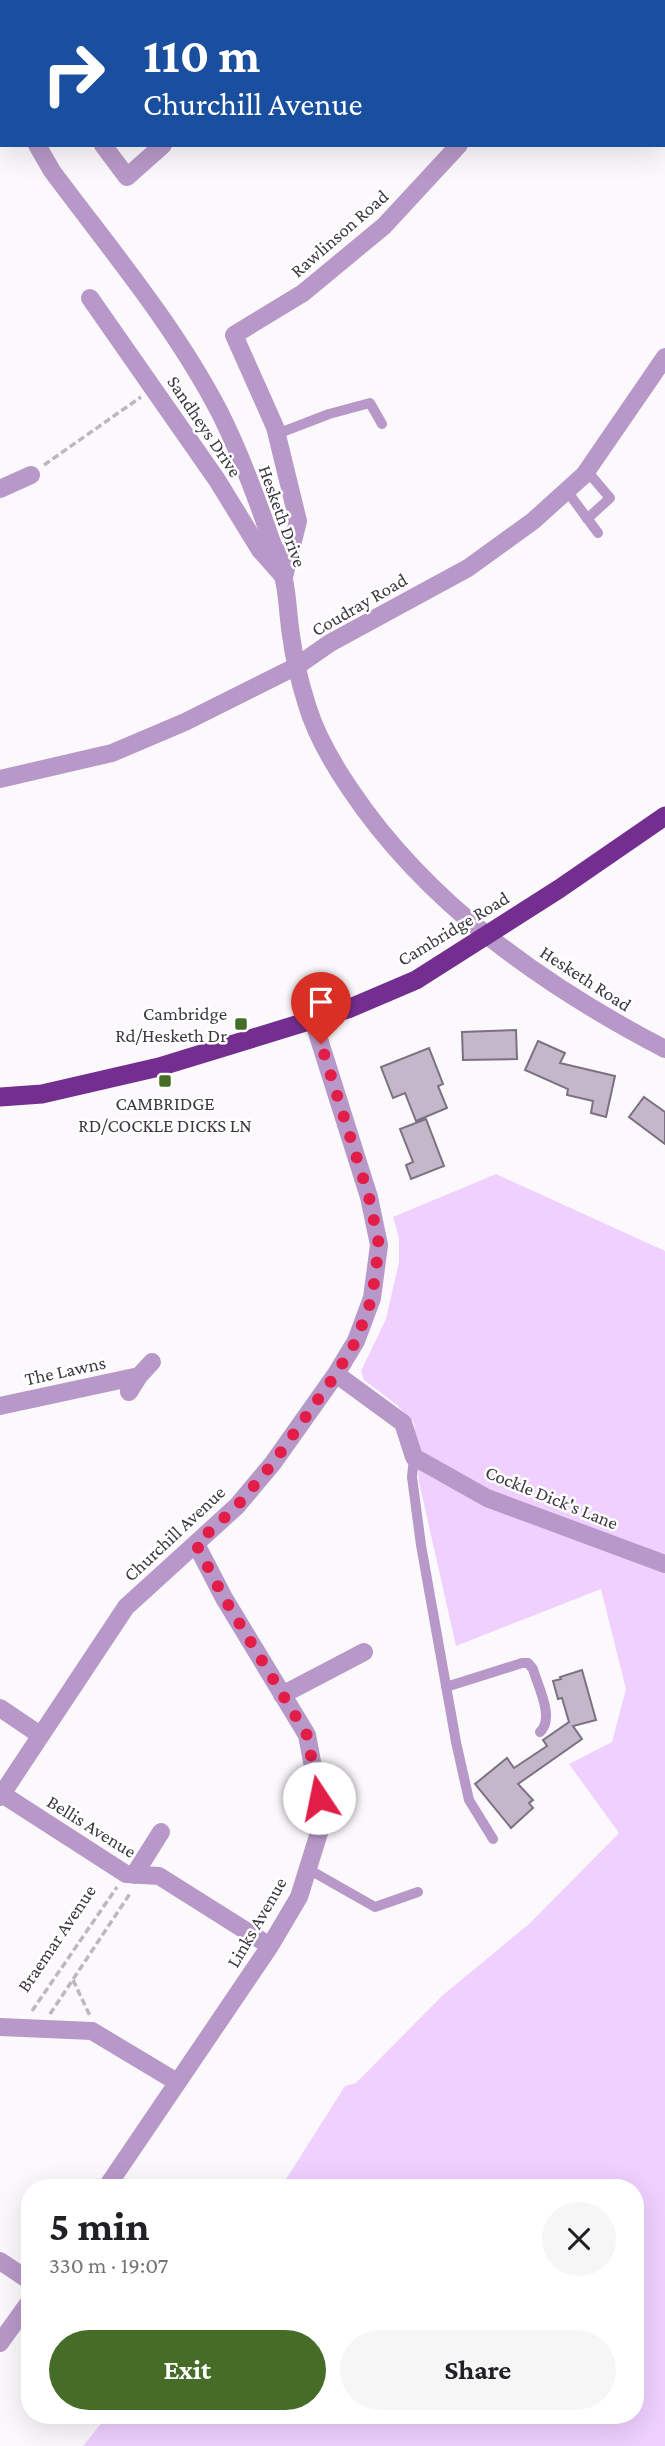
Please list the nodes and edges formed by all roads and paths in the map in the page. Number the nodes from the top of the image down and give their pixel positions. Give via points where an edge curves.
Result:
1 (38, 147) edge
2 (104, 147) edge
3 (161, 147) edge
4 (457, 147) edge
5 (90, 298) dead end
6 (665, 357) edge
7 (154, 388) junction
8 (382, 424) dead end
9 (277, 434) junction
10 (587, 471) junction
11 (31, 475) joint
12 (0, 489) edge
13 (567, 491) junction
14 (587, 519) junction
15 (598, 533) dead end
16 (284, 577) junction
17 (298, 666) junction
18 (0, 779) edge
19 (665, 816) edge
20 (487, 936) junction
21 (313, 1020) junction
22 (665, 1049) edge
23 (0, 1097) edge
24 (152, 1362) dead end
25 (336, 1374) junction
26 (139, 1376) junction
27 (130, 1392) dead end
28 (0, 1406) edge
29 (414, 1457) junction
30 (196, 1544) junction
31 (665, 1564) edge
32 (364, 1652) dead end
33 (446, 1687) junction
34 (282, 1695) junction
35 (0, 1708) edge
36 (540, 1732) dead end
37 (40, 1735) junction
38 (1, 1796) edge
39 (161, 1832) dead end
40 (493, 1839) dead end
41 (308, 1869) junction
42 (134, 1875) junction
43 (418, 1892) dead end
44 (270, 1946) junction
45 (73, 1980) junction
46 (0, 2027) edge
47 (26, 2028) junction
48 (44, 2029) junction
49 (92, 2031) junction
50 (177, 2082) junction
51 (112, 2179) edge
52 (0, 2261) edge
53 (21, 2275) edge
54 (21, 2314) edge
55 (0, 2343) edge

1 - 16 street, Hesketh Drive via 173,335 220,414
2 - 3 street via 127,177
4 - 9 street, Rawlinson Road via 384,226 303,293 234,335
5 - 7 street, Sandheys Drive
6 - 10 street, Coudray Road
7 - 11 path
7 - 16 street, Sandheys Drive via 260,550
8 - 9 lane via 370,403
9 - 16 street via 298,521
10 - 13 street, Coudray Road
10 - 14 lane via 610,498
11 - 12 street
13 - 14 lane
13 - 17 street, Coudray Road via 468,568 330,643
14 - 15 lane
16 - 17 street, Hesketh Drive
17 - 18 street, Coudray Road via 112,752
17 - 20 street, Hesketh Drive via 319,735 365,811 444,899
19 - 20 highway, Cambridge Road
20 - 21 highway, Cambridge Road via 416,980
20 - 22 street, Hesketh Road via 614,1022
21 - 23 highway, Cambridge Road via 159,1068 42,1094
21 - 25 street via 369,1197 379,1245 372,1298 356,1341
24 - 26 street
25 - 29 street via 404,1423
25 - 30 street, Churchill Avenue via 266,1471
26 - 27 street
26 - 28 street, The Lawns
29 - 31 street, Cockle Dick's Lane via 487,1498
29 - 33 lane via 419,1531
30 - 34 street, Links Avenue
30 - 37 street, Churchill Avenue via 126,1606
32 - 34 street
33 - 36 lane via 528,1663 548,1718
33 - 40 lane via 469,1800
34 - 41 street, Links Avenue via 307,1735 323,1820
35 - 37 street
37 - 38 street, Churchill Avenue
38 - 42 street, Bellis Avenue
39 - 42 street
41 - 43 lane via 375,1907
41 - 44 street, Links Avenue via 299,1897
42 - 44 street, Bellis Avenue via 159,1876
42 - 45 path, Braemar Avenue
42 - 47 path, Braemar Avenue via 26,2021
44 - 50 street, Links Avenue
45 - 48 path, Braemar Avenue
45 - 49 path, Braemar Avenue via 94,2024
46 - 47 street
47 - 48 street
48 - 49 street
49 - 50 street
50 - 51 street, Links Avenue
52 - 53 street
54 - 55 street

